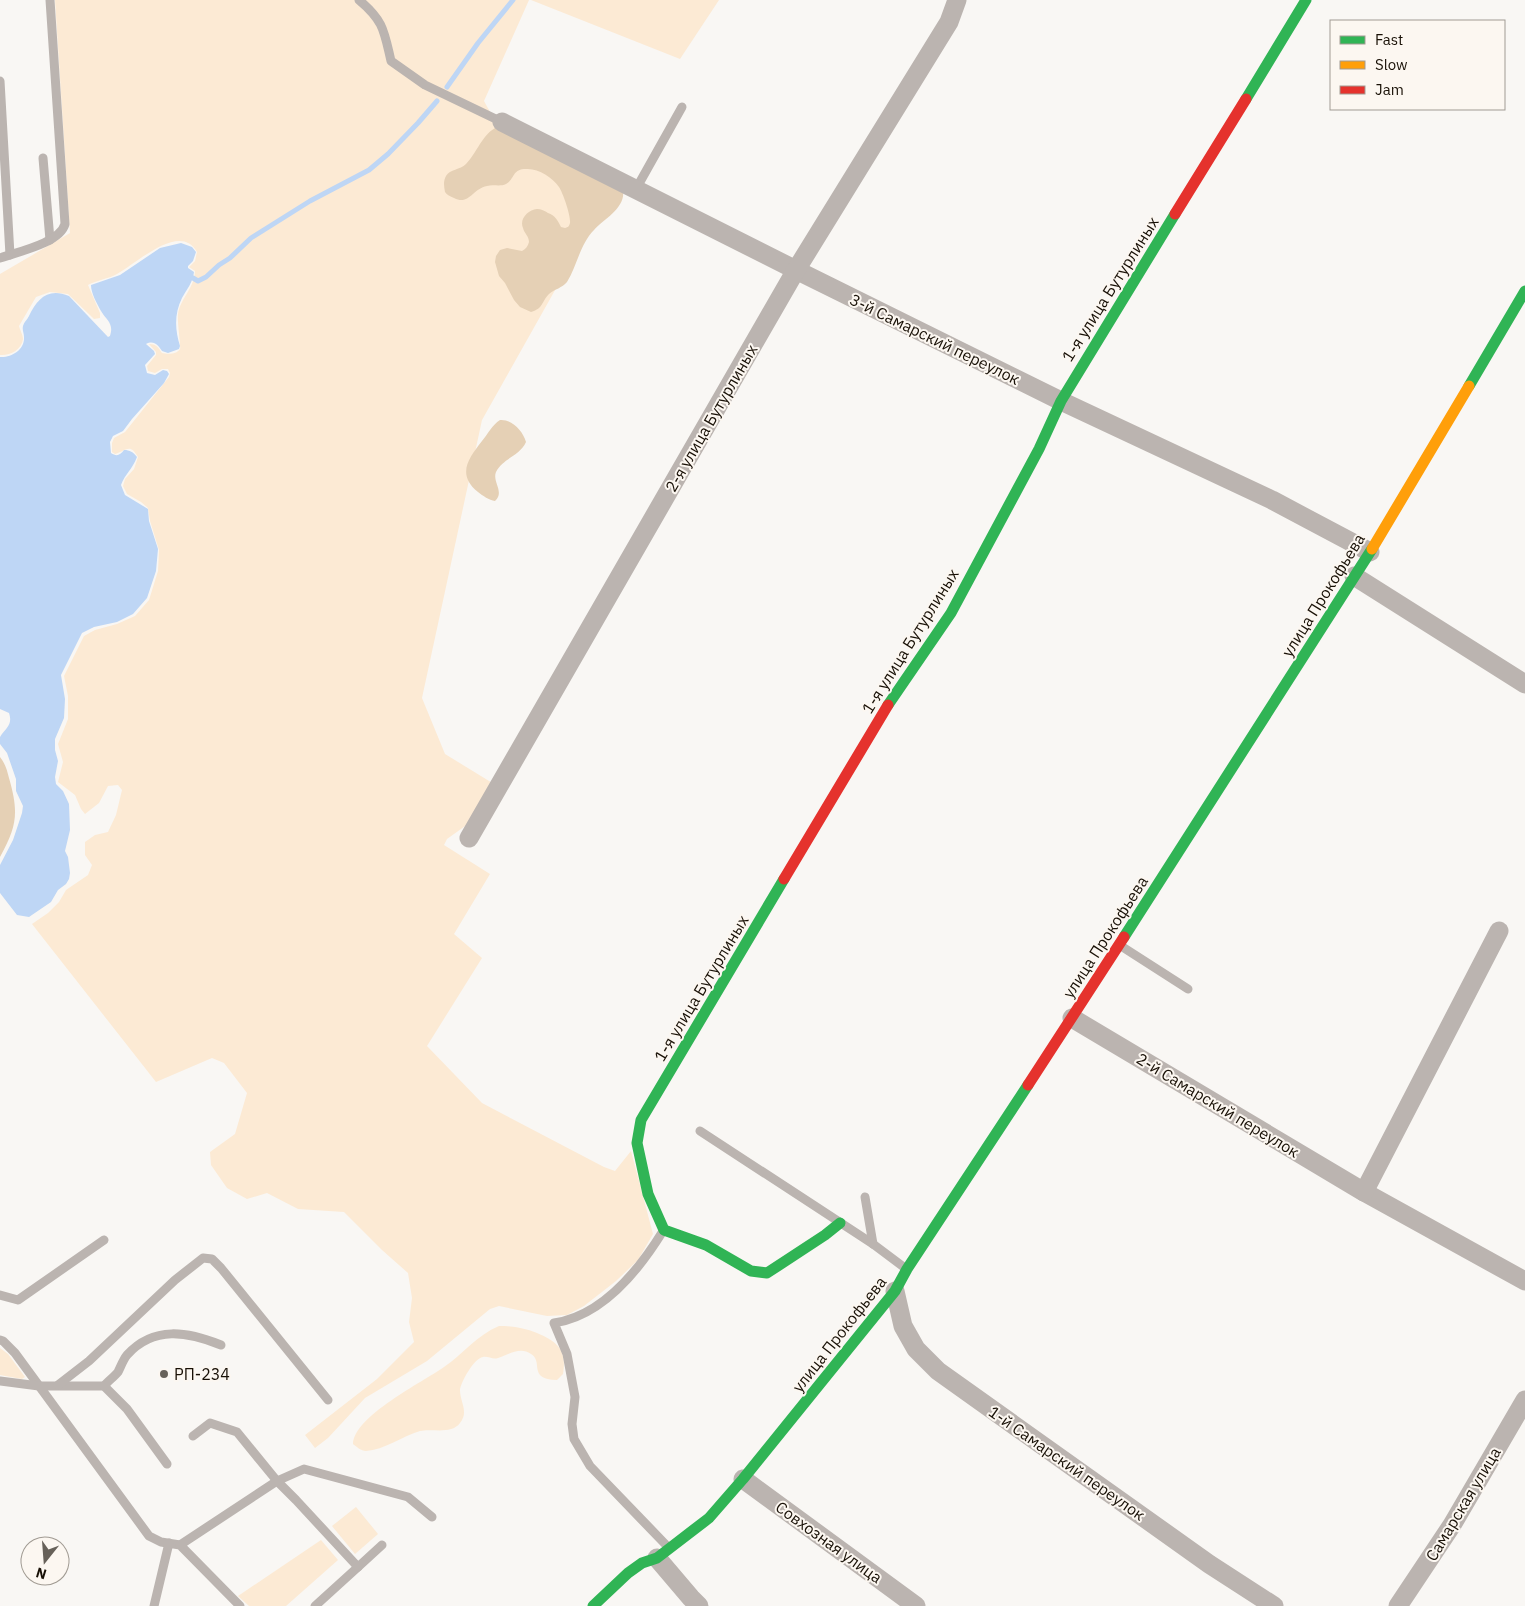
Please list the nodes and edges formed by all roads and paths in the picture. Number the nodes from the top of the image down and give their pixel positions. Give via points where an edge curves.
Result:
1 (50, 0) edge
2 (359, 0) edge
3 (957, 0) edge
4 (1306, 0) edge
5 (0, 81) edge
6 (682, 107) dead end
7 (502, 122) joint
8 (43, 158) dead end
9 (636, 189) junction
10 (50, 240) junction
11 (10, 255) junction
12 (0, 258) edge
13 (796, 270) junction
14 (1525, 291) edge
15 (1061, 401) junction
16 (1370, 552) junction
17 (1354, 576) junction
18 (1525, 684) edge
19 (469, 838) dead end
20 (1499, 931) dead end
21 (1119, 944) junction
22 (1188, 989) dead end
23 (1072, 1018) junction
24 (700, 1131) dead end
25 (1364, 1192) junction
26 (864, 1197) dead end
27 (840, 1224) junction
28 (664, 1230) junction
29 (104, 1240) dead end
30 (873, 1244) junction
31 (907, 1269) junction
32 (1525, 1282) edge
33 (895, 1292) junction
34 (0, 1295) edge
35 (0, 1340) edge
36 (221, 1345) dead end
37 (0, 1381) edge
38 (58, 1385) junction
39 (39, 1386) junction
40 (104, 1386) junction
41 (328, 1400) dead end
42 (1525, 1400) edge
43 (192, 1436) dead end
44 (167, 1464) dead end
45 (744, 1479) junction
46 (277, 1481) junction
47 (432, 1517) dead end
48 (169, 1543) junction
49 (382, 1545) dead end
50 (180, 1546) junction
51 (664, 1553) junction
52 (358, 1567) junction
53 (154, 1606) edge
54 (240, 1606) edge
55 (314, 1606) edge
56 (592, 1606) edge
57 (700, 1606) edge
58 (916, 1606) edge
59 (1274, 1606) edge
60 (1398, 1606) edge

1 - 10 lane via 65,224 61,232
2 - 7 lane via 374,12 384,30 391,61 426,85
3 - 13 street, 2-я улица Бутурлиных via 949,22
4 - 15 street, 1-я улица Бутурлиных
5 - 11 lane
6 - 9 lane
7 - 9 street, 3-й Самарский переулок
8 - 10 lane
9 - 13 street, 3-й Самарский переулок
10 - 11 lane
11 - 12 lane
13 - 15 street, 3-й Самарский переулок
13 - 19 street, 2-я улица Бутурлиных
14 - 16 street, улица Прокофьева
15 - 16 street, 3-й Самарский переулок via 1272,500
15 - 28 street, 1-я улица Бутурлиных via 1039,450 951,613 888,705 641,1120 637,1143 648,1194
16 - 17 street, улица Прокофьева
17 - 18 street
17 - 21 street, улица Прокофьева
20 - 25 street
21 - 22 lane
21 - 23 street, улица Прокофьева
23 - 25 street, 2-й Самарский переулок
23 - 31 street, улица Прокофьева
24 - 27 lane
25 - 32 street, 2-й Самарский переулок
26 - 30 lane
27 - 28 street via 767,1273 751,1271 706,1245
27 - 30 lane
28 - 51 lane via 635,1272 597,1305 576,1317 554,1323 567,1354 576,1397 572,1424 574,1439 590,1466
29 - 34 lane via 18,1300
30 - 31 lane
31 - 33 street, улица Прокофьева
33 - 45 street, улица Прокофьева
33 - 59 street, 1-й Самарский переулок via 903,1326 916,1349 938,1371 1209,1564
35 - 39 lane via 15,1353
36 - 40 lane via 201,1337 168,1333 143,1341 127,1355 117,1373
37 - 39 lane
38 - 39 lane
38 - 40 lane
38 - 41 lane via 203,1258 212,1260 221,1268
39 - 48 lane via 150,1536
40 - 44 lane via 127,1409
42 - 60 street, Самарская улица via 1452,1525
43 - 46 lane via 210,1423 238,1432
45 - 51 street, улица Прокофьева via 709,1518
45 - 58 street, Совхозная улица
46 - 47 lane via 304,1469 408,1496
46 - 50 lane
46 - 52 lane
48 - 50 lane
48 - 53 lane
49 - 52 lane
50 - 54 lane
51 - 56 street, улица Прокофьева via 628,1573
51 - 57 street via 691,1598
52 - 55 lane

